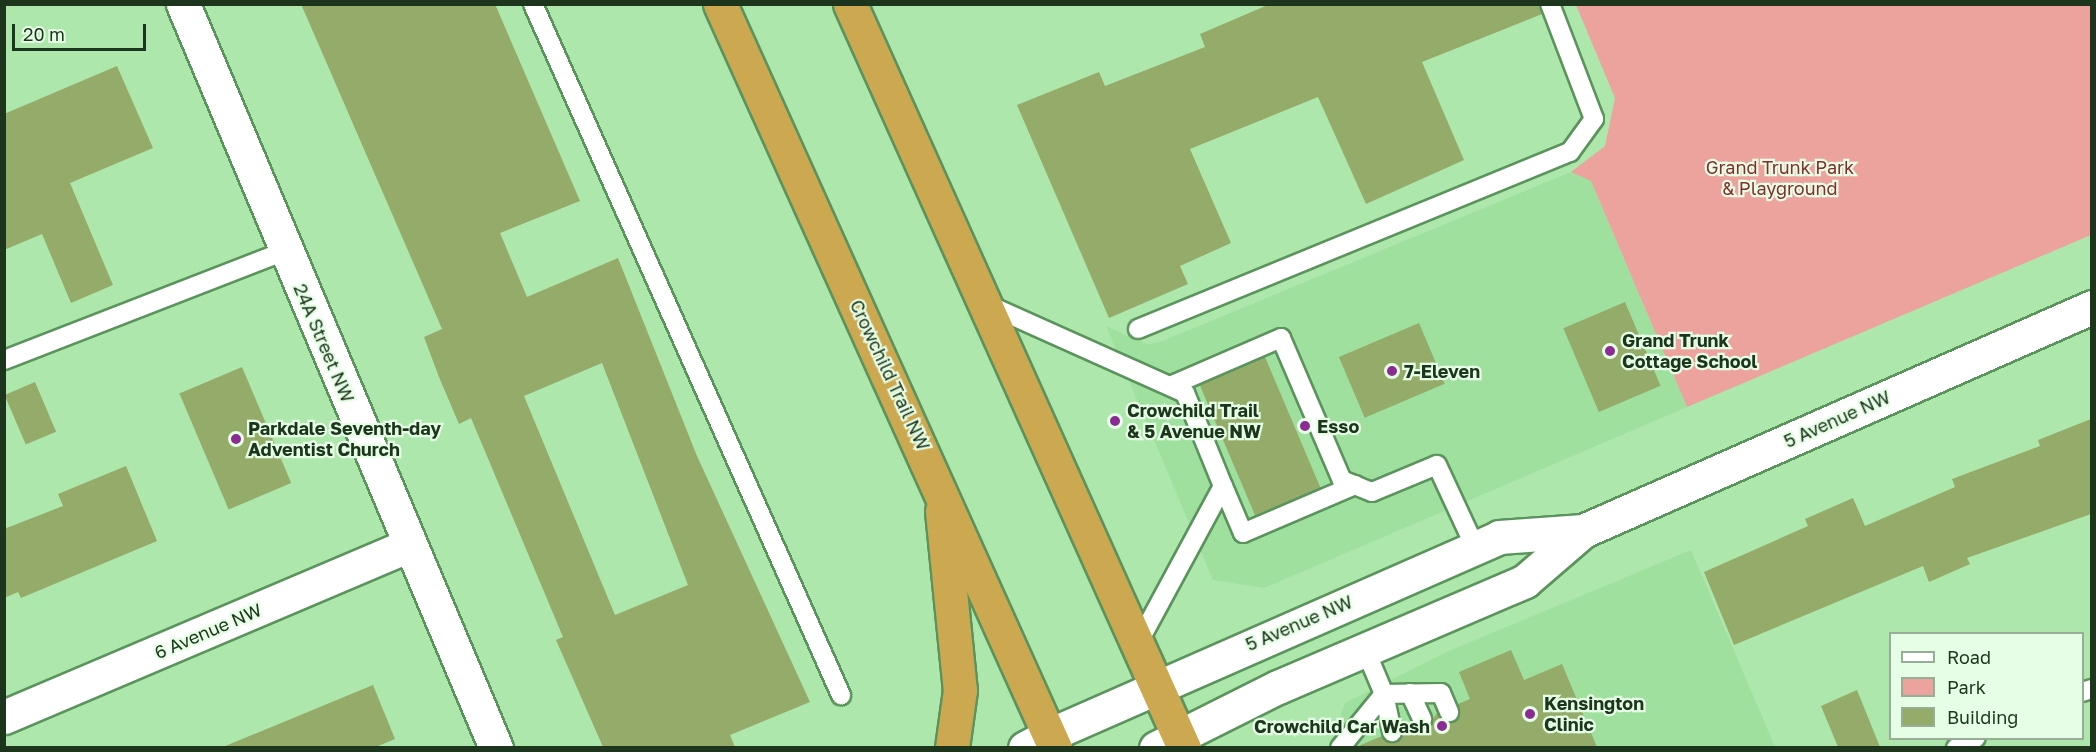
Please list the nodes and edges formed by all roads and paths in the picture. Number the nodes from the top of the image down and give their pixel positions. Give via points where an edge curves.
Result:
1 (183, 4) edge
2 (533, 4) edge
3 (720, 4) edge
4 (850, 4) edge
5 (1550, 4) edge
6 (285, 251) junction
7 (983, 303) junction
8 (2091, 307) edge
9 (1138, 329) dead end
10 (4, 360) edge
11 (1170, 387) junction
12 (938, 479) junction
13 (1355, 485) junction
14 (1223, 486) junction
15 (1583, 531) junction
16 (410, 545) junction
17 (1475, 547) junction
18 (1137, 645) junction
19 (1365, 649) junction
20 (1155, 687) junction
21 (1410, 693) junction
22 (1384, 694) junction
23 (842, 695) dead end
24 (1449, 712) dead end
25 (4, 717) edge
26 (1422, 719) dead end
27 (1392, 732) dead end
28 (1972, 740) edge
29 (1043, 743) edge
30 (1173, 744) edge
31 (496, 747) edge
32 (952, 747) edge
33 (1340, 747) edge
34 (1956, 747) edge

1 - 6 street, 24A Street NW
2 - 23 lane
3 - 12 highway, Crowchild Trail NW
4 - 7 highway
5 - 9 lane via 1594,119 1570,152
6 - 10 lane
6 - 16 street, 24A Street NW
7 - 11 lane
7 - 18 highway
8 - 15 street, 5 Avenue NW
11 - 13 lane via 1281,338 1342,480
11 - 14 lane via 1185,393
12 - 29 highway, Crowchild Trail NW
12 - 32 highway via 960,690
13 - 14 lane via 1243,533
13 - 17 lane via 1372,492 1437,465
14 - 18 lane
15 - 17 street, 5 Avenue NW via 1499,537
15 - 19 street, 5 Avenue NW via 1525,581
16 - 25 street, 6 Avenue NW
16 - 31 street, 24A Street NW
17 - 20 street, 5 Avenue NW
18 - 20 highway
19 - 22 lane
19 - 30 street, 5 Avenue NW
20 - 29 street, 5 Avenue NW
20 - 30 highway
21 - 22 lane
21 - 24 lane via 1441,693
21 - 26 lane
22 - 27 lane
22 - 33 lane
28 - 34 lane

